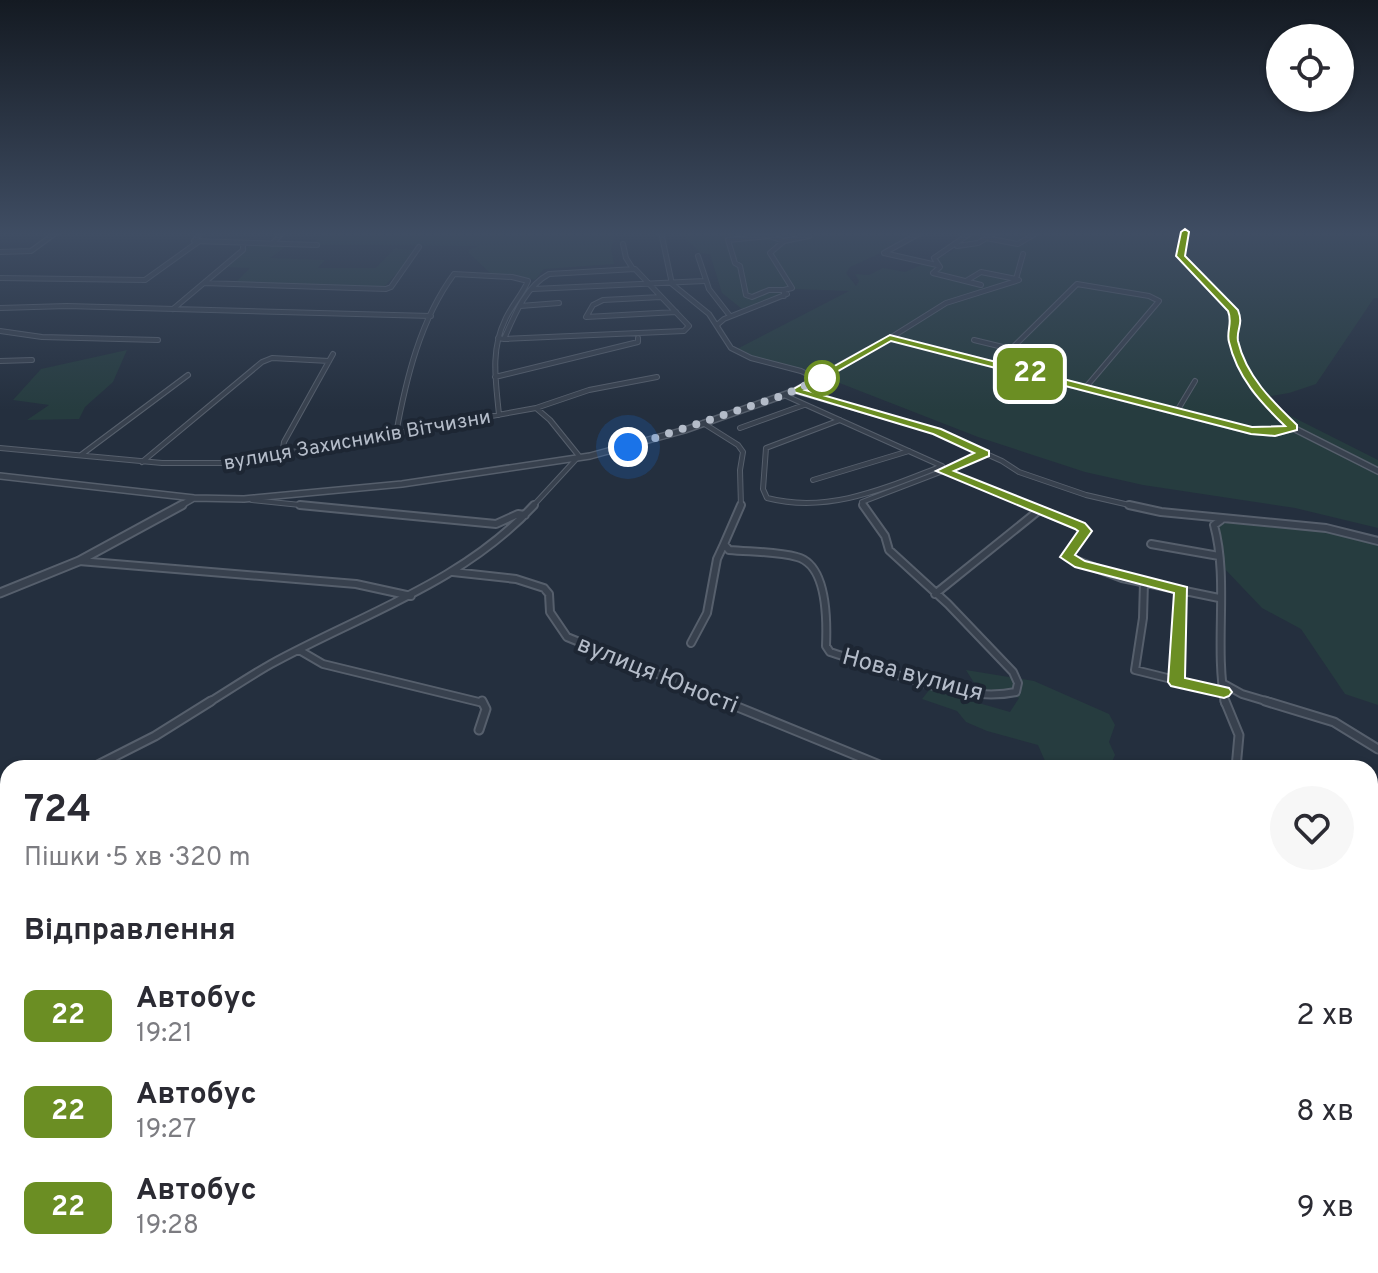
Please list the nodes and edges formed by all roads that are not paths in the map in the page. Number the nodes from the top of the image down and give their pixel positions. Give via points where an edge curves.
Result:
1 (194, 291) edge
2 (444, 291) edge
3 (521, 291) edge
4 (531, 291) edge
5 (655, 291) edge
6 (683, 291) edge
7 (710, 291) edge
8 (745, 291) edge
9 (766, 291) edge
10 (776, 291) edge
11 (787, 291) edge
12 (792, 291) edge
13 (983, 291) edge
14 (1069, 291) edge
15 (1121, 291) edge
16 (1215, 291) edge
17 (784, 293) junction
18 (661, 297) junction
19 (559, 303) dead end
20 (520, 306) junction
21 (0, 308) edge
22 (173, 309) junction
23 (676, 312) junction
24 (431, 316) junction
25 (730, 316) junction
26 (717, 325) junction
27 (0, 331) edge
28 (638, 338) dead end
29 (890, 338) junction
30 (501, 339) junction
31 (158, 340) dead end
32 (974, 340) dead end
33 (1011, 349) junction
34 (333, 354) dead end
35 (32, 360) dead end
36 (0, 361) edge
37 (329, 361) junction
38 (995, 365) junction
39 (188, 375) dead end
40 (495, 377) junction
41 (657, 377) dead end
42 (820, 380) junction
43 (1195, 381) dead end
44 (1086, 387) junction
45 (795, 391) junction
46 (784, 395) junction
47 (804, 405) junction
48 (536, 408) junction
49 (1177, 411) junction
50 (499, 415) junction
51 (840, 420) junction
52 (703, 423) junction
53 (740, 428) dead end
54 (1293, 428) junction
55 (396, 434) junction
56 (0, 448) edge
57 (909, 451) junction
58 (985, 454) junction
59 (81, 455) junction
60 (282, 455) junction
61 (579, 456) junction
62 (142, 462) junction
63 (945, 469) junction
64 (1378, 471) edge
65 (0, 476) edge
66 (813, 480) dead end
67 (194, 498) junction
68 (244, 499) junction
69 (1038, 511) junction
70 (525, 515) junction
71 (1224, 519) junction
72 (1378, 541) edge
73 (724, 544) junction
74 (1151, 544) dead end
75 (1219, 556) junction
76 (79, 561) junction
77 (453, 572) junction
78 (1144, 582) junction
79 (1182, 590) junction
80 (0, 593) edge
81 (935, 594) junction
82 (411, 596) junction
83 (1219, 598) junction
84 (691, 643) dead end
85 (299, 650) junction
86 (1176, 682) junction
87 (1224, 688) junction
88 (479, 730) dead end
89 (1378, 749) edge
90 (108, 760) edge
91 (867, 760) edge
92 (1238, 760) edge

1 - 22 street
2 - 24 street
3 - 30 street
4 - 20 street
5 - 18 street
6 - 26 street
7 - 25 street
8 - 9 street via 752,297
10 - 17 street
11 - 17 street
12 - 17 street
13 - 29 street via 946,303
14 - 33 street
15 - 44 street via 1159,301
16 - 54 street via 1233,310 1237,321 1232,339 1255,390
17 - 25 street
18 - 23 street
18 - 23 street via 603,300 586,317
19 - 20 street
20 - 30 street
21 - 22 street
22 - 24 street
23 - 30 street via 688,329
24 - 55 street via 409,375
25 - 26 street
26 - 42 street via 730,347 743,355
27 - 31 street
28 - 40 street
29 - 38 street
29 - 42 street, вулиця Захисників Вітчизни
30 - 40 street
32 - 33 street
33 - 38 street
34 - 37 street
35 - 36 street
37 - 60 street via 284,442
37 - 62 street via 262,362
38 - 44 street
39 - 59 street
40 - 50 street
41 - 48 street, вулиця Захисників Вітчизни via 589,390
42 - 45 street, вулиця Захисників Вітчизни
43 - 49 street
44 - 49 street
45 - 46 street, вулиця Захисників Вітчизни
45 - 58 street via 937,432
46 - 47 street
46 - 52 street, вулиця Захисників Вітчизни
47 - 51 street
47 - 53 street
48 - 50 street, вулиця Захисників Вітчизни
48 - 61 street
49 - 54 street via 1251,431
50 - 55 street, вулиця Захисників Вітчизни
51 - 57 street
51 - 63 street via 766,448 767,498 796,505 864,495
52 - 61 street, вулиця Захисників Вітчизни via 608,453
52 - 73 street via 743,452 737,472 740,512
54 - 64 street
55 - 60 street, вулиця Захисників Вітчизни
56 - 59 street, вулиця Захисників Вітчизни
57 - 63 street
57 - 66 street
58 - 63 street
58 - 71 street via 1086,495
59 - 62 street, вулиця Захисників Вітчизни
60 - 62 street, вулиця Захисників Вітчизни via 230,463
61 - 68 street, вулиця Захисників Вітчизни via 402,484
61 - 70 street
63 - 69 street
63 - 81 street, Нова вулиця via 862,502 889,539 889,550
65 - 67 street, вулиця Захисників Вітчизни
67 - 68 street, вулиця Захисників Вітчизни
67 - 76 street
68 - 70 street via 496,524
69 - 78 street via 1085,531 1067,557
69 - 81 street
70 - 77 street
71 - 72 street via 1326,528
71 - 75 street via 1214,525
73 - 81 street, Нова вулиця via 729,550 800,557 807,563 825,590 830,652 963,691 1006,697 1016,692 1013,672
73 - 84 street via 707,613
74 - 75 street
75 - 83 street
76 - 80 street
76 - 82 street via 356,584
77 - 82 street
77 - 91 street, вулиця Юності via 516,579 544,588 550,612 567,637
78 - 79 street
78 - 86 street via 1135,670
79 - 83 street
79 - 86 street
82 - 85 street
83 - 87 street
85 - 88 street via 323,664 482,701 486,709
85 - 90 street
86 - 87 street
87 - 89 street via 1334,722
87 - 92 street via 1226,707 1241,734

